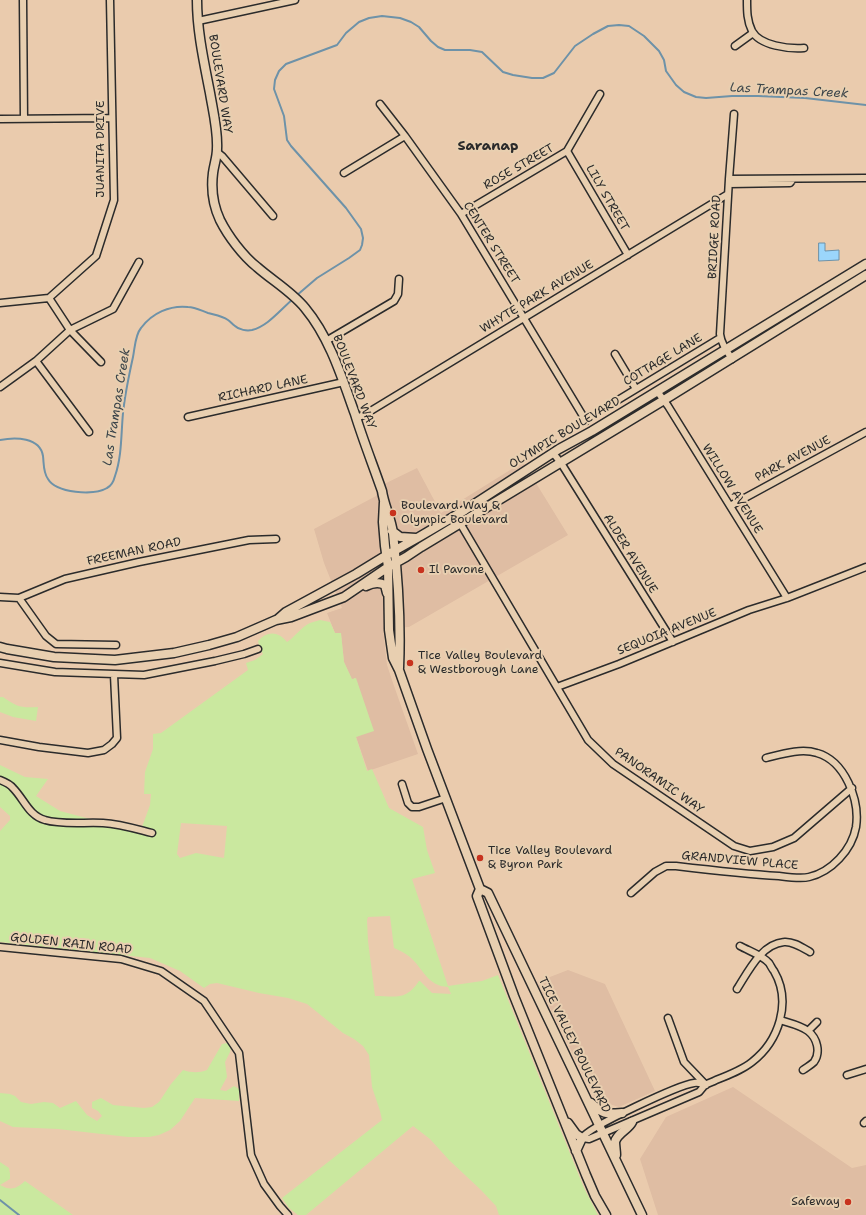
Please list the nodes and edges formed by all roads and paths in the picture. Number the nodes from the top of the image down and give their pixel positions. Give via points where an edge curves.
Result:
1 (23, 0) edge
2 (110, 0) edge
3 (197, 0) edge
4 (295, 0) edge
5 (747, 0) edge
6 (198, 21) junction
7 (753, 33) junction
8 (735, 46) dead end
9 (804, 48) dead end
10 (600, 94) dead end
11 (380, 104) dead end
12 (734, 114) dead end
13 (112, 118) junction
14 (0, 119) edge
15 (24, 119) junction
16 (406, 136) junction
17 (567, 151) junction
18 (217, 152) junction
19 (344, 173) dead end
20 (866, 178) edge
21 (729, 181) junction
22 (728, 194) junction
23 (461, 214) junction
24 (273, 216) dead end
25 (628, 255) junction
26 (139, 262) dead end
27 (866, 264) edge
28 (866, 275) edge
29 (399, 279) dead end
30 (49, 298) junction
31 (0, 302) edge
32 (524, 318) junction
33 (70, 330) junction
34 (720, 338) junction
35 (326, 341) junction
36 (726, 350) junction
37 (615, 354) dead end
38 (732, 359) junction
39 (36, 361) junction
40 (101, 362) dead end
41 (344, 382) junction
42 (0, 387) edge
43 (636, 389) junction
44 (657, 392) junction
45 (618, 400) dead end
46 (664, 400) junction
47 (188, 417) dead end
48 (356, 418) junction
49 (586, 421) dead end
50 (89, 432) dead end
51 (866, 432) edge
52 (553, 453) junction
53 (561, 463) junction
54 (384, 502) junction
55 (730, 506) junction
56 (460, 523) junction
57 (392, 531) junction
58 (419, 537) junction
59 (276, 539) dead end
60 (390, 553) junction
61 (392, 565) junction
62 (866, 567) edge
63 (353, 592) junction
64 (388, 596) junction
65 (0, 597) edge
66 (19, 598) junction
67 (786, 598) junction
68 (276, 620) junction
69 (388, 624) junction
70 (673, 642) junction
71 (116, 645) dead end
72 (0, 647) edge
73 (258, 649) dead end
74 (400, 654) junction
75 (0, 663) edge
76 (399, 670) junction
77 (114, 675) junction
78 (557, 687) junction
79 (0, 740) edge
80 (766, 758) dead end
81 (0, 780) edge
82 (402, 784) dead end
83 (852, 788) junction
84 (446, 798) junction
85 (152, 833) dead end
86 (480, 889) junction
87 (631, 893) dead end
88 (740, 946) dead end
89 (0, 947) edge
90 (810, 952) dead end
91 (759, 956) junction
92 (737, 989) dead end
93 (668, 1018) dead end
94 (780, 1020) junction
95 (817, 1022) dead end
96 (808, 1031) junction
97 (866, 1069) edge
98 (804, 1070) dead end
99 (847, 1075) dead end
100 (706, 1085) junction
101 (588, 1100) junction
102 (622, 1113) junction
103 (564, 1120) junction
104 (632, 1122) junction
105 (601, 1130) junction
106 (582, 1138) junction
107 (576, 1151) junction
108 (616, 1160) junction
109 (288, 1215) edge
110 (606, 1215) edge
111 (642, 1215) edge

1 - 15 street
2 - 13 street, JUANITA DRIVE
3 - 6 street, BOULEVARD WAY
4 - 6 street
5 - 7 street via 748,21
6 - 18 street, BOULEVARD WAY via 216,126
7 - 8 street
7 - 9 street via 775,45
10 - 17 street
11 - 16 street, CENTER STREET
12 - 21 street, BRIDGE ROAD
13 - 15 street
13 - 30 street, JUANITA DRIVE via 114,200 96,256
14 - 15 street
16 - 19 street
16 - 23 street, CENTER STREET
17 - 23 street, ROSE STREET
17 - 25 street, LILY STREET
18 - 24 street
18 - 35 street, BOULEVARD WAY via 212,190 220,221 246,257 304,306
20 - 21 street via 794,179 790,183
21 - 22 street, BRIDGE ROAD
22 - 25 street, WHYTE PARK AVENUE
22 - 34 street, BRIDGE ROAD
23 - 32 street, CENTER STREET
25 - 32 street, WHYTE PARK AVENUE
26 - 33 street via 113,309
27 - 36 street, OLYMPIC BOULEVARD
28 - 38 street, OLYMPIC BOULEVARD
29 - 35 street via 398,294 394,301
30 - 31 street
30 - 33 street
32 - 48 street, WHYTE PARK AVENUE
32 - 49 street, CENTER STREET
33 - 39 street
33 - 40 street
34 - 36 street, BRIDGE ROAD
34 - 43 street, COTTAGE LANE
35 - 41 street, BOULEVARD WAY
36 - 38 street, BRIDGE ROAD
36 - 44 street, OLYMPIC BOULEVARD
37 - 43 street
38 - 46 street, OLYMPIC BOULEVARD
39 - 42 street
39 - 50 street
41 - 47 street, RICHARD LANE
41 - 48 street, BOULEVARD WAY
43 - 45 street, COTTAGE LANE
44 - 46 street, WILLOW AVENUE
44 - 52 street, OLYMPIC BOULEVARD
46 - 53 street, OLYMPIC BOULEVARD
46 - 55 street, WILLOW AVENUE
48 - 54 street, BOULEVARD WAY
51 - 55 street, PARK AVENUE
52 - 53 street, ALDER AVENUE
52 - 58 street, OLYMPIC BOULEVARD
53 - 56 street, OLYMPIC BOULEVARD
53 - 70 street, ALDER AVENUE
54 - 57 street, BOULEVARD WAY
54 - 60 street, BOULEVARD WAY via 383,522
55 - 67 street, WILLOW AVENUE
56 - 61 street, OLYMPIC BOULEVARD
56 - 78 street, PANORAMIC WAY
57 - 58 street via 404,538
57 - 60 street, BOULEVARD WAY
58 - 60 street, OLYMPIC BOULEVARD
59 - 66 street, FREEMAN ROAD via 249,540 139,562 65,579
60 - 61 street, TICE VALLEY BOULEVARD
60 - 68 street, OLYMPIC BOULEVARD
61 - 63 street, OLYMPIC BOULEVARD
61 - 64 street, TICE VALLEY BOULEVARD
61 - 74 street, TICE VALLEY BOULEVARD
62 - 67 street, SEQUOIA AVENUE
63 - 64 street via 358,592 374,582 380,582 385,585
63 - 68 street, OLYMPIC BOULEVARD via 291,617
64 - 69 street, TICE VALLEY BOULEVARD
65 - 66 street, FREEMAN ROAD
66 - 71 street via 46,636 56,644
67 - 70 street, SEQUOIA AVENUE via 749,610
68 - 72 street, OLYMPIC BOULEVARD via 237,637 209,645 128,659 54,657
69 - 74 street via 395,629 396,645
69 - 76 street, TICE VALLEY BOULEVARD via 393,658
70 - 78 street, SEQUOIA AVENUE
73 - 77 street via 184,668 144,675
74 - 76 street, TICE VALLEY BOULEVARD
75 - 77 street via 55,672
76 - 84 street, TICE VALLEY BOULEVARD
77 - 79 street via 117,738 104,750 88,753 39,748
78 - 83 street, PANORAMIC WAY via 588,740 613,764 734,846 750,851 773,847 794,838
80 - 83 street, GRANDVIEW PLACE via 799,751 817,753 833,761
81 - 85 street via 13,787 30,811 44,820 113,824
82 - 84 street via 408,803 412,806
83 - 87 street, GRANDVIEW PLACE via 856,827 849,845 838,860 823,872 808,878 666,866
84 - 86 street, TICE VALLEY BOULEVARD
86 - 101 street, TICE VALLEY BOULEVARD via 488,893
86 - 103 street, TICE VALLEY BOULEVARD via 477,896
88 - 91 street
89 - 109 street, GOLDEN RAIN ROAD via 121,958 161,971 204,1001 239,1053 251,1155 264,1184
90 - 91 street via 785,942 776,944
91 - 92 street
91 - 94 street via 769,963 780,987
93 - 100 street via 684,1062
94 - 96 street
94 - 100 street via 774,1037 752,1063
95 - 96 street
96 - 98 street via 817,1041 818,1050 814,1061
97 - 99 street
100 - 102 street via 696,1082
100 - 104 street via 699,1092
101 - 102 street via 602,1112
101 - 105 street, TICE VALLEY BOULEVARD
102 - 105 street
103 - 106 street
103 - 107 street, TICE VALLEY BOULEVARD
104 - 105 street
104 - 108 street via 615,1141
105 - 106 street via 589,1139
105 - 108 street, TICE VALLEY BOULEVARD
106 - 107 street
107 - 110 street, TICE VALLEY BOULEVARD
108 - 111 street, TICE VALLEY BOULEVARD

